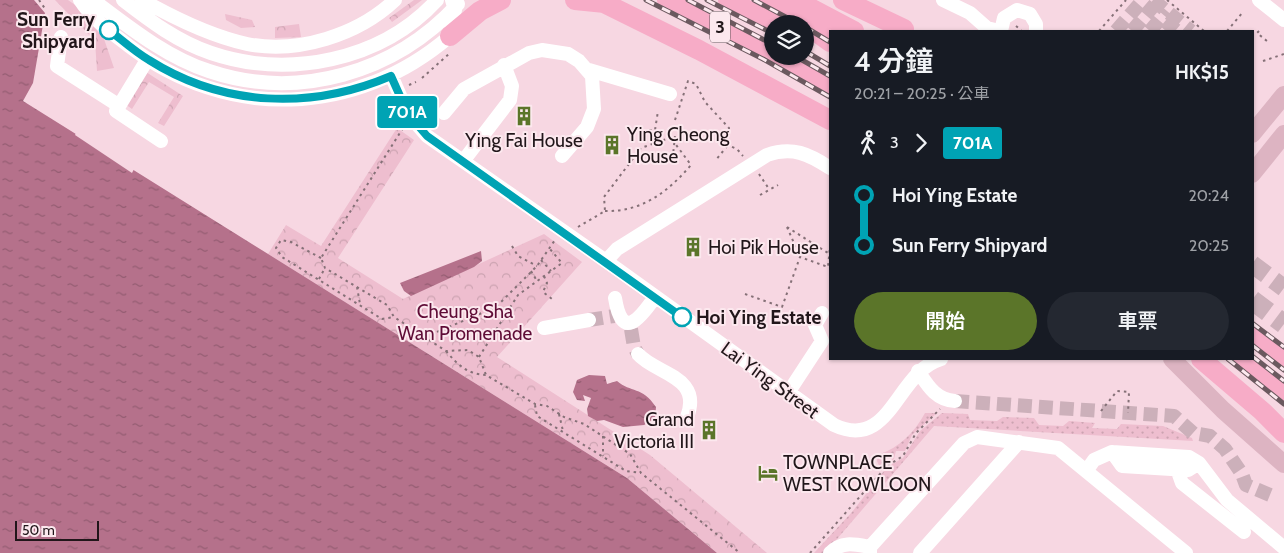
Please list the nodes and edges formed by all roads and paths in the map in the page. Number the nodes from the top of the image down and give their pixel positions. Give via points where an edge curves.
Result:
1 (39, 0) edge
2 (80, 0) edge
3 (93, 0) edge
4 (123, 0) edge
5 (142, 0) edge
6 (396, 0) edge
7 (437, 0) edge
8 (452, 0) edge
9 (461, 0) edge
10 (501, 0) edge
11 (575, 0) edge
12 (667, 0) edge
13 (728, 0) edge
14 (770, 0) edge
15 (795, 0) edge
16 (843, 0) edge
17 (865, 0) edge
18 (943, 0) edge
19 (1126, 0) edge
20 (1167, 0) edge
21 (1259, 0) edge
22 (601, 2) edge
23 (1025, 6) edge
24 (46, 10) dead end
25 (1243, 12) dead end
26 (792, 15) edge
27 (764, 19) edge
28 (1284, 20) edge
29 (814, 30) edge
30 (852, 30) edge
31 (906, 30) edge
32 (996, 30) edge
33 (1000, 30) edge
34 (1036, 30) edge
35 (1100, 30) edge
36 (1203, 30) edge
37 (1228, 30) edge
38 (1257, 33) dead end
39 (450, 36) junction
40 (61, 37) dead end
41 (829, 41) edge
42 (1267, 41) dead end
43 (814, 45) edge
44 (764, 50) edge
45 (829, 53) edge
46 (1284, 54) edge
47 (147, 60) junction
48 (1263, 60) dead end
49 (504, 65) junction
50 (792, 65) edge
51 (589, 70) junction
52 (391, 76) junction
53 (688, 81) dead end
54 (829, 85) edge
55 (670, 94) dead end
56 (1284, 94) edge
57 (789, 98) junction
58 (430, 100) dead end
59 (118, 105) junction
60 (423, 108) dead end
61 (658, 111) dead end
62 (444, 113) dead end
63 (829, 119) edge
64 (403, 128) dead end
65 (829, 129) edge
66 (649, 130) dead end
67 (1254, 132) edge
68 (1284, 134) edge
69 (161, 141) dead end
70 (674, 142) junction
71 (720, 142) dead end
72 (728, 146) junction
73 (562, 156) dead end
74 (656, 159) dead end
75 (464, 160) junction
76 (715, 161) dead end
77 (829, 167) edge
78 (756, 169) dead end
79 (1254, 172) edge
80 (778, 185) dead end
81 (769, 189) junction
82 (760, 196) dead end
83 (605, 211) junction
84 (578, 227) dead end
85 (556, 239) dead end
86 (512, 246) dead end
87 (549, 248) junction
88 (829, 253) edge
89 (800, 257) junction
90 (321, 258) junction
91 (541, 260) junction
92 (606, 261) junction
93 (537, 266) junction
94 (325, 268) junction
95 (829, 268) edge
96 (532, 271) junction
97 (551, 272) junction
98 (544, 276) junction
99 (318, 280) junction
100 (538, 281) junction
101 (357, 287) junction
102 (745, 294) dead end
103 (655, 297) junction
104 (615, 298) dead end
105 (552, 299) dead end
106 (360, 305) junction
107 (496, 307) junction
108 (822, 312) dead end
109 (507, 314) junction
110 (394, 318) junction
111 (589, 320) tunnel mouth
112 (544, 328) dead end
113 (1254, 335) edge
114 (425, 337) junction
115 (446, 351) junction
116 (638, 354) tunnel mouth
117 (479, 357) junction
118 (1284, 357) edge
119 (937, 360) edge
120 (1173, 360) edge
121 (1195, 360) edge
122 (1244, 360) edge
123 (918, 371) junction
124 (486, 375) junction
125 (1284, 391) edge
126 (788, 393) junction
127 (955, 401) tunnel mouth
128 (535, 404) junction
129 (941, 407) dead end
130 (1223, 410) junction
131 (1101, 411) dead end
132 (1128, 413) dead end
133 (559, 414) junction
134 (687, 417) dead end
135 (563, 432) junction
136 (1284, 434) edge
137 (603, 436) junction
138 (1019, 442) junction
139 (1112, 452) junction
140 (603, 457) junction
141 (1199, 463) junction
142 (1284, 464) edge
143 (1177, 469) junction
144 (1086, 470) junction
145 (641, 473) junction
146 (1244, 532) dead end
147 (1284, 548) edge
148 (870, 550) edge
149 (740, 553) edge
150 (810, 553) edge
151 (830, 553) edge
152 (920, 553) edge
153 (1186, 553) edge

1 - 24 path
2 - 47 street via 96,20
3 - 9 street via 169,53 208,71 247,81 282,83 325,80 382,62 428,33
4 - 7 street via 174,36 211,53 248,63 280,65 332,60 373,46 407,26
5 - 6 street via 212,34 290,45 343,33 371,19
8 - 39 street via 455,10
10 - 39 highway via 480,11
11 - 22 highway
12 - 44 highway, 3
13 - 27 highway, 3
14 - 26 highway
15 - 30 highway
16 - 31 highway
17 - 31 main road
18 - 32 street via 970,13 987,28
19 - 35 path
20 - 36 path
21 - 28 street
22 - 57 highway
23 - 33 street via 1004,18
23 - 34 street
25 - 37 path
29 - 41 highway
38 - 42 path
39 - 52 street
40 - 59 street via 57,66
43 - 45 highway
46 - 48 path
47 - 52 street via 205,87 266,100 338,94
47 - 59 street
49 - 51 street via 529,53 555,50 568,54
49 - 62 street via 464,89
49 - 75 street via 512,86 510,100
50 - 54 highway
51 - 55 street
51 - 73 street via 593,80 593,116
52 - 75 street, Lai Ying Street via 418,128
53 - 72 path via 696,84 705,102 729,128
56 - 67 main road
57 - 63 highway
57 - 65 main road
58 - 60 path
59 - 69 street via 117,113
61 - 66 path via 656,130
64 - 90 path
68 - 79 main road
70 - 74 path via 673,155
70 - 83 path via 675,136 641,148 604,198
70 - 83 path via 691,165 672,186 641,205 621,212
71 - 72 path
72 - 76 path
75 - 92 street, Lai Ying Street
77 - 92 street via 804,153 785,151 767,155 617,249
78 - 81 path
80 - 81 path
81 - 82 path
83 - 84 path
85 - 87 path
86 - 93 path via 518,256
87 - 91 path
87 - 97 path via 562,263
88 - 89 path via 787,227
89 - 95 path
89 - 102 path via 782,307
90 - 94 path
90 - 99 path via 291,242 280,240 276,248 282,257
91 - 93 path
91 - 97 path
92 - 103 street, Lai Ying Street
93 - 96 path
94 - 99 path
94 - 101 path
96 - 100 path
96 - 107 path
97 - 98 path
98 - 100 path
98 - 105 path via 547,283 543,292
99 - 106 path
100 - 109 path via 518,295
101 - 106 path
101 - 110 path via 387,305
103 - 104 street via 640,317 623,321
103 - 126 street, Lai Ying Street
106 - 110 path via 382,319
107 - 109 path
107 - 114 path
108 - 126 street via 815,325 822,341
109 - 117 path
110 - 114 path
111 - 112 street
113 - 118 highway
114 - 115 path
115 - 117 path via 468,350
115 - 124 path via 458,365 472,374
116 - 134 street via 683,385 690,398
117 - 124 path
119 - 123 street
120 - 130 main road
121 - 130 main road
121 - 136 highway via 1249,400
122 - 125 highway
123 - 126 street, Lai Ying Street via 887,415 870,428 860,431 834,426
123 - 127 street via 930,389 944,400
124 - 128 path
128 - 133 path via 547,406
128 - 135 path via 538,416
129 - 150 path via 937,415 916,433 903,456 887,466
130 - 142 main road
131 - 132 path via 1117,391 1123,391 1129,392
133 - 135 path
133 - 137 path
135 - 140 path
137 - 140 path
137 - 145 path via 630,454
138 - 144 street via 1058,448
138 - 148 street via 977,438 964,443
138 - 152 street
139 - 141 street via 1170,454
139 - 143 street via 1122,466
139 - 144 street via 1094,460
140 - 145 path via 626,471
141 - 143 street via 1188,470
141 - 147 street via 1226,500
143 - 146 street via 1182,483
144 - 153 street
145 - 149 path
148 - 151 street via 849,543

